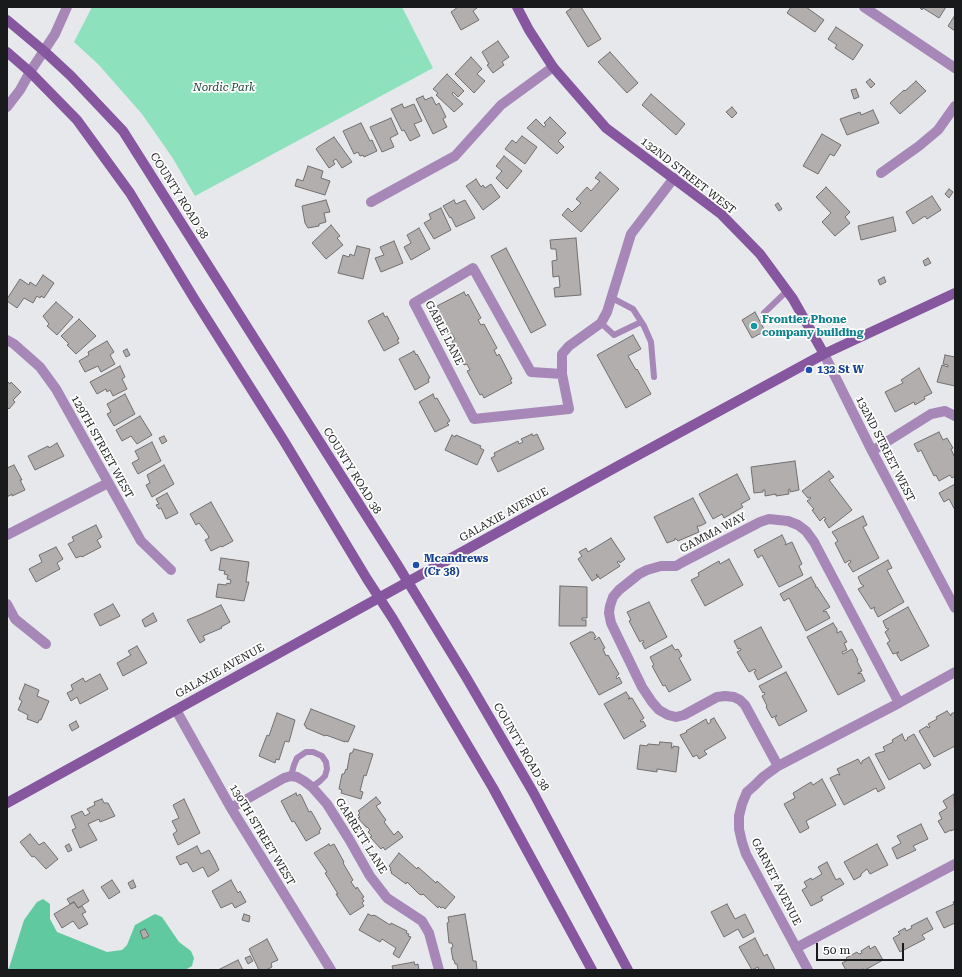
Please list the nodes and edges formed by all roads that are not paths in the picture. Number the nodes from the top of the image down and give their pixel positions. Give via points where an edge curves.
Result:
1 (67, 7) edge
2 (517, 7) edge
3 (864, 7) edge
4 (7, 20) edge
5 (44, 51) junction
6 (7, 52) edge
7 (553, 67) junction
8 (955, 68) edge
9 (30, 72) junction
10 (955, 106) edge
11 (7, 107) edge
12 (881, 173) dead end
13 (674, 178) junction
14 (371, 202) dead end
15 (787, 291) junction
16 (955, 293) edge
17 (612, 298) junction
18 (764, 313) dead end
19 (641, 322) junction
20 (601, 323) junction
21 (7, 340) edge
22 (824, 354) junction
23 (562, 374) junction
24 (654, 377) dead end
25 (955, 416) edge
26 (872, 451) junction
27 (108, 483) junction
28 (7, 535) edge
29 (170, 570) dead end
30 (407, 582) junction
31 (380, 597) junction
32 (7, 604) edge
33 (955, 608) edge
34 (46, 644) dead end
35 (955, 672) edge
36 (899, 703) junction
37 (176, 710) junction
38 (778, 766) junction
39 (291, 776) junction
40 (312, 787) junction
41 (7, 803) edge
42 (231, 808) junction
43 (955, 864) edge
44 (796, 948) junction
45 (331, 970) edge
46 (439, 970) edge
47 (592, 970) edge
48 (628, 970) edge
49 (808, 970) edge

1 - 5 street
2 - 7 main road, 132ND STREET WEST
3 - 8 street
4 - 5 main road, COUNTY ROAD 38
5 - 9 street
5 - 30 main road, COUNTY ROAD 38 via 123,131
6 - 9 main road
7 - 13 main road, 132ND STREET WEST via 606,128
7 - 14 street via 501,105 455,156
9 - 11 street
9 - 31 main road via 77,120 130,193
10 - 12 street via 938,130
13 - 15 main road, 132ND STREET WEST via 721,214 760,254
13 - 17 street via 631,234
15 - 18 lane
15 - 22 main road, 132ND STREET WEST
16 - 22 main road, GALAXIE AVENUE
17 - 19 lane via 633,309
17 - 20 street
19 - 20 lane via 614,335
19 - 24 lane via 651,342
20 - 23 street via 562,354
21 - 27 street, 129TH STREET WEST via 40,367 56,389
22 - 26 street, 132ND STREET WEST
22 - 30 main road, GALAXIE AVENUE
23 - 23 street, GABLE LANE via 569,409 474,419 414,303 473,268 531,372
25 - 26 street via 945,411 931,414
26 - 33 street, 132ND STREET WEST
27 - 28 street
27 - 29 street, 129TH STREET WEST via 141,541
30 - 31 main road, GALAXIE AVENUE
30 - 48 main road, COUNTY ROAD 38 via 534,792
31 - 37 main road, GALAXIE AVENUE
31 - 47 main road via 493,788
32 - 34 street via 15,619
35 - 36 street, GARNET AVENUE
36 - 38 street, GARNET AVENUE
36 - 38 street, GAMMA WAY via 814,542 806,531 788,520 760,522 676,566 661,566 647,570 619,590 610,606 611,623 652,702 668,715 676,716 684,715 717,697 734,697 740,700 746,705
37 - 41 main road, GALAXIE AVENUE
37 - 42 street, 130TH STREET WEST
38 - 44 street, GARNET AVENUE via 747,792 739,816 739,829 746,854
39 - 40 street, GARRETT LANE
39 - 40 lane via 297,758 306,752 322,756 326,762 325,776
39 - 42 street
40 - 46 street, GARRETT LANE via 327,804 370,876 387,898 422,922 429,933
42 - 45 street, 130TH STREET WEST
43 - 44 street
44 - 49 street, GARNET AVENUE

